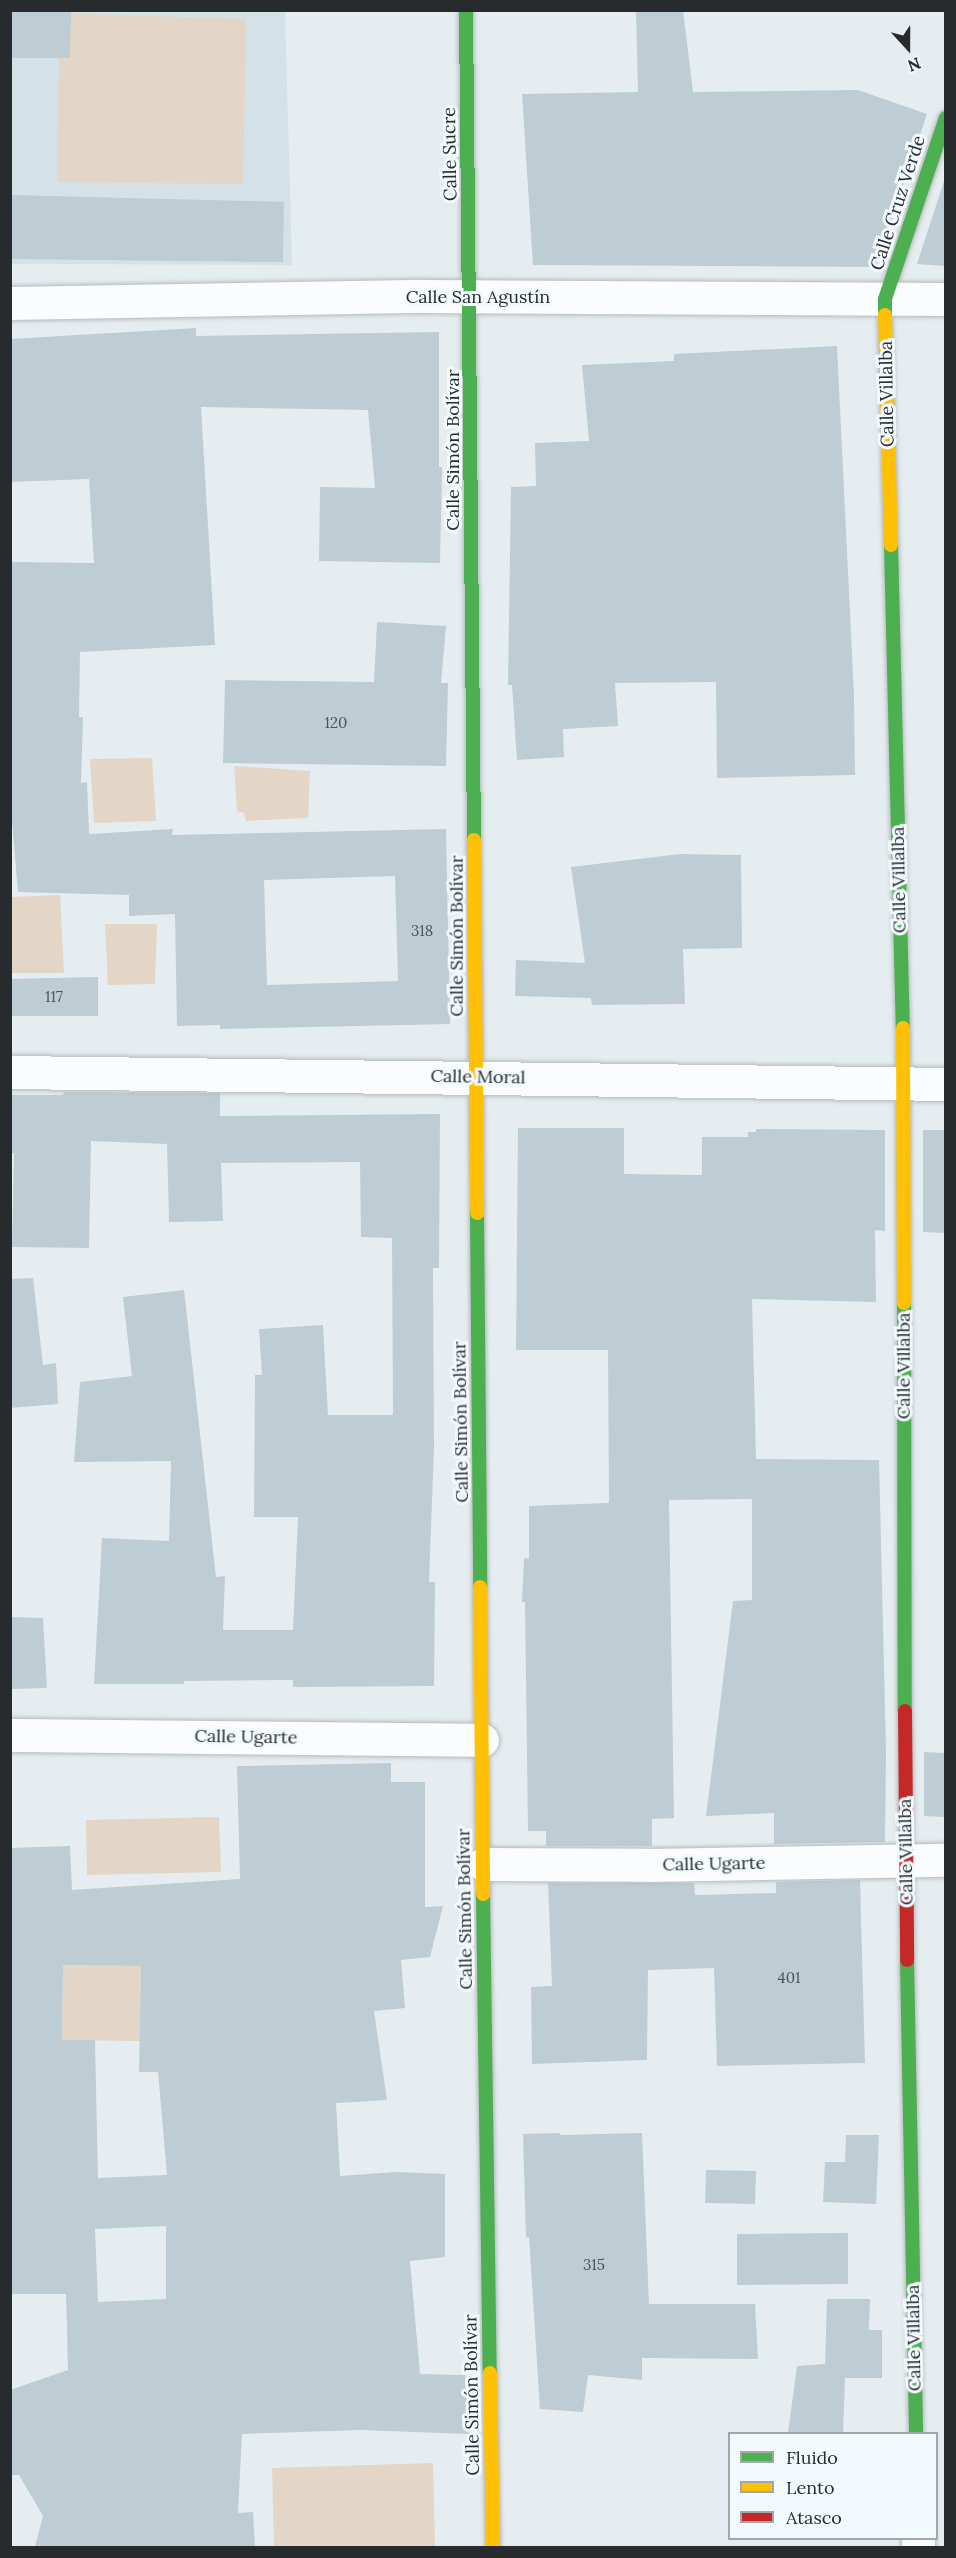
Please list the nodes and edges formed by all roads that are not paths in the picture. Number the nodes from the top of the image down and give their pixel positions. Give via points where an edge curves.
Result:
1 (466, 10) edge
2 (945, 118) edge
3 (470, 297) junction
4 (885, 299) junction
5 (945, 299) edge
6 (10, 303) edge
7 (10, 1072) edge
8 (476, 1077) junction
9 (904, 1084) junction
10 (945, 1084) edge
11 (10, 1735) edge
12 (482, 1740) junction
13 (945, 1860) edge
14 (905, 1862) junction
15 (483, 1864) junction
16 (916, 2432) edge
17 (493, 2547) edge

1 - 3 street, Calle Sucre
2 - 4 street, Calle Cruz Verde
3 - 4 street, Calle San Agustín
3 - 6 street, Calle San Agustín
3 - 8 street, Calle Simón Bolívar
4 - 5 street, Calle San Agustín
4 - 9 street, Calle Villalba
7 - 8 street, Calle Moral
8 - 9 street, Calle Moral
8 - 12 street, Calle Simón Bolívar
9 - 10 street, Calle Moral
9 - 14 street, Calle Villalba
11 - 12 street, Calle Ugarte
12 - 15 street, Calle Simón Bolívar
13 - 14 street, Calle Ugarte
14 - 15 street, Calle Ugarte
14 - 16 street, Calle Villalba
15 - 17 street, Calle Simón Bolívar

